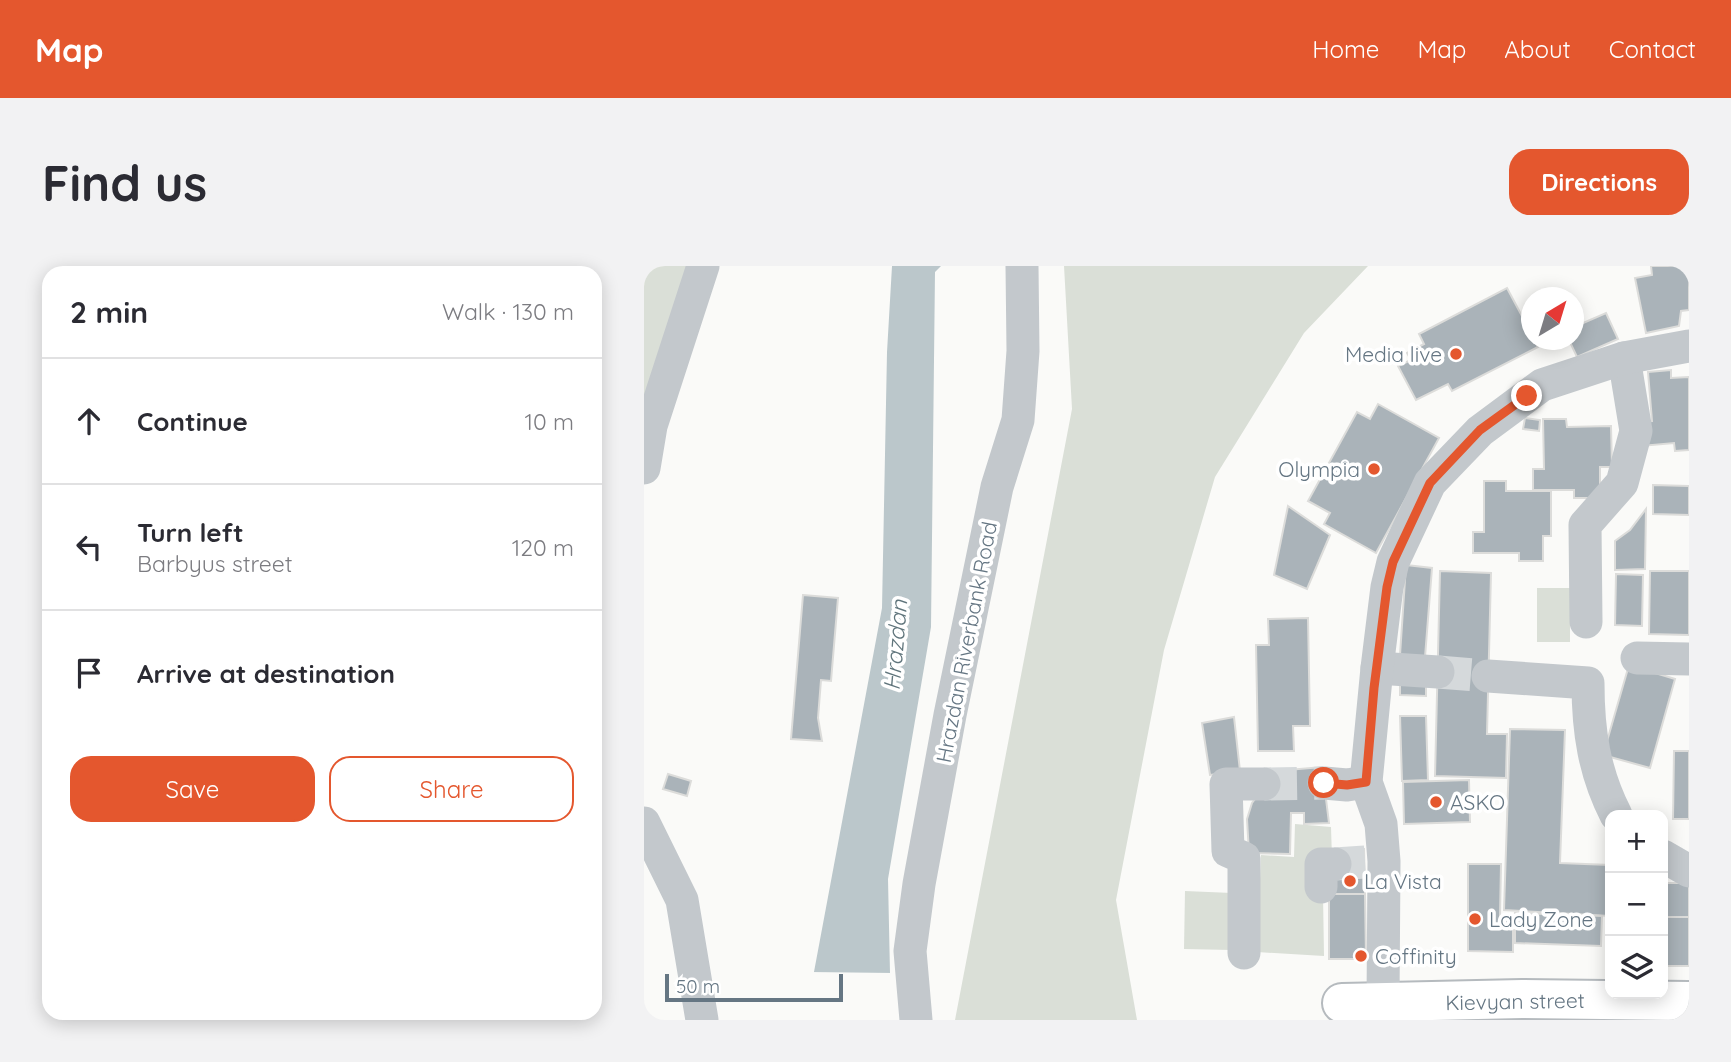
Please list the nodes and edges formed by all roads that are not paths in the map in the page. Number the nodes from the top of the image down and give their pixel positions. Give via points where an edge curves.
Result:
1 (703, 266) edge
2 (1022, 266) edge
3 (1689, 346) edge
4 (1624, 358) junction
5 (644, 468) edge
6 (1586, 622) dead end
7 (1637, 658) dead end
8 (1689, 659) edge
9 (1377, 668) junction
10 (1438, 672) tunnel mouth
11 (1488, 676) tunnel mouth
12 (1366, 782) junction
13 (1324, 783) tunnel mouth
14 (1264, 784) tunnel mouth
15 (1614, 810) edge
16 (644, 823) edge
17 (1668, 859) edge
18 (1689, 871) edge
19 (1244, 953) dead end
20 (1689, 1001) edge
21 (1342, 1003) dead end
22 (1383, 1003) junction
23 (1515, 1010) edge
24 (702, 1020) edge
25 (916, 1020) edge

1 - 5 street via 651,426
2 - 25 street, Hrazdan Riverbank Road via 1018,420 994,501 919,884 910,951
3 - 4 street
4 - 6 street via 1636,431 1622,483 1585,525
4 - 9 street via 1542,386 1480,430 1430,483 1393,562
7 - 8 street
9 - 10 street
9 - 12 street
11 - 15 street via 1588,683 1588,726 1604,791
12 - 13 street
12 - 22 street via 1381,824 1351,868
14 - 19 street via 1226,784 1228,851 1244,859
16 - 24 street via 682,900
17 - 18 street
20 - 23 main road, Kievyan street
21 - 22 main road, Kievyan street
22 - 23 main road, Kievyan street

